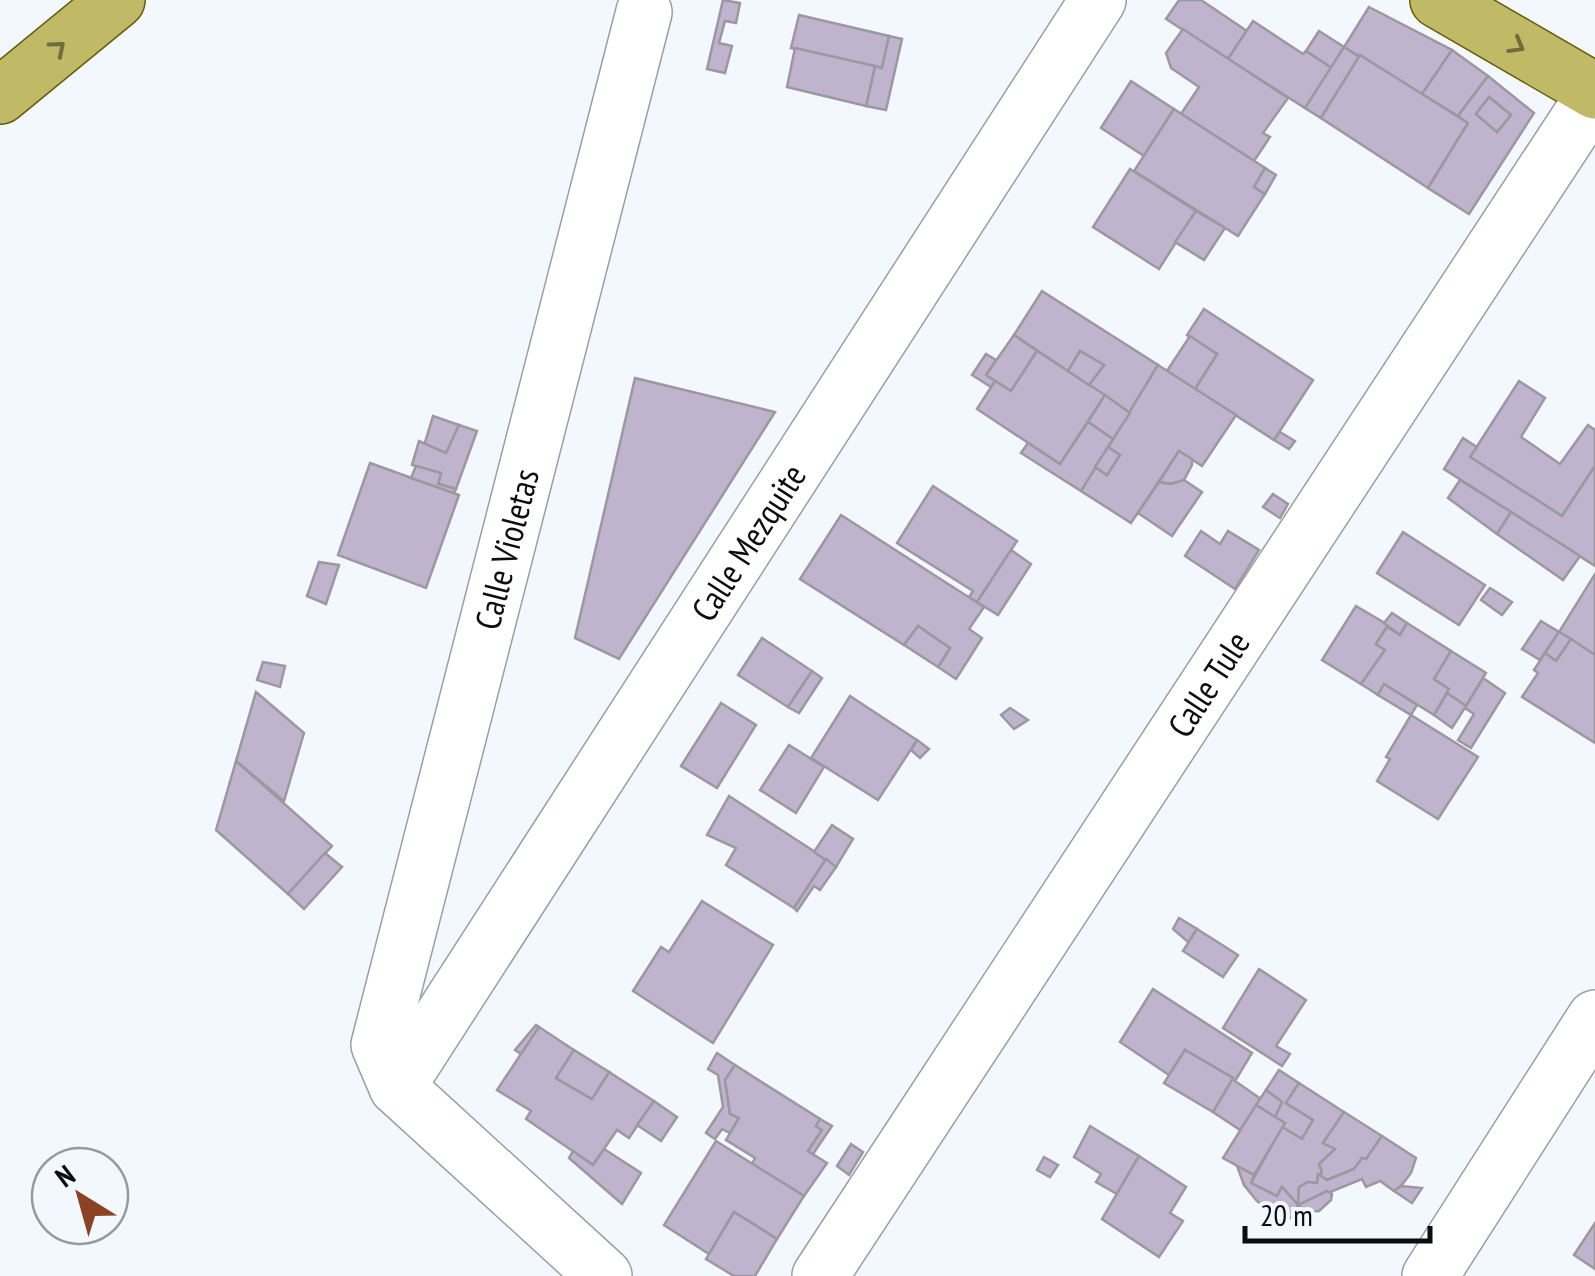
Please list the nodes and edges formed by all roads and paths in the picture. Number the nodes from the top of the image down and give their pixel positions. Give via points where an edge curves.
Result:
1 (117, 0) edge
2 (1098, 0) edge
3 (1438, 0) edge
4 (644, 12) dead end
5 (1595, 92) edge
6 (0, 96) edge
7 (1595, 1018) edge
8 (397, 1087) junction
9 (604, 1276) edge
10 (820, 1276) edge
11 (1430, 1276) edge

6 -> 1 main road
2 - 8 street, Calle Mezquite
3 -> 5 main road
4 - 8 street, Calle Violetas via 380,1045
5 - 10 street, Calle Tule
7 - 11 street
8 - 9 street

